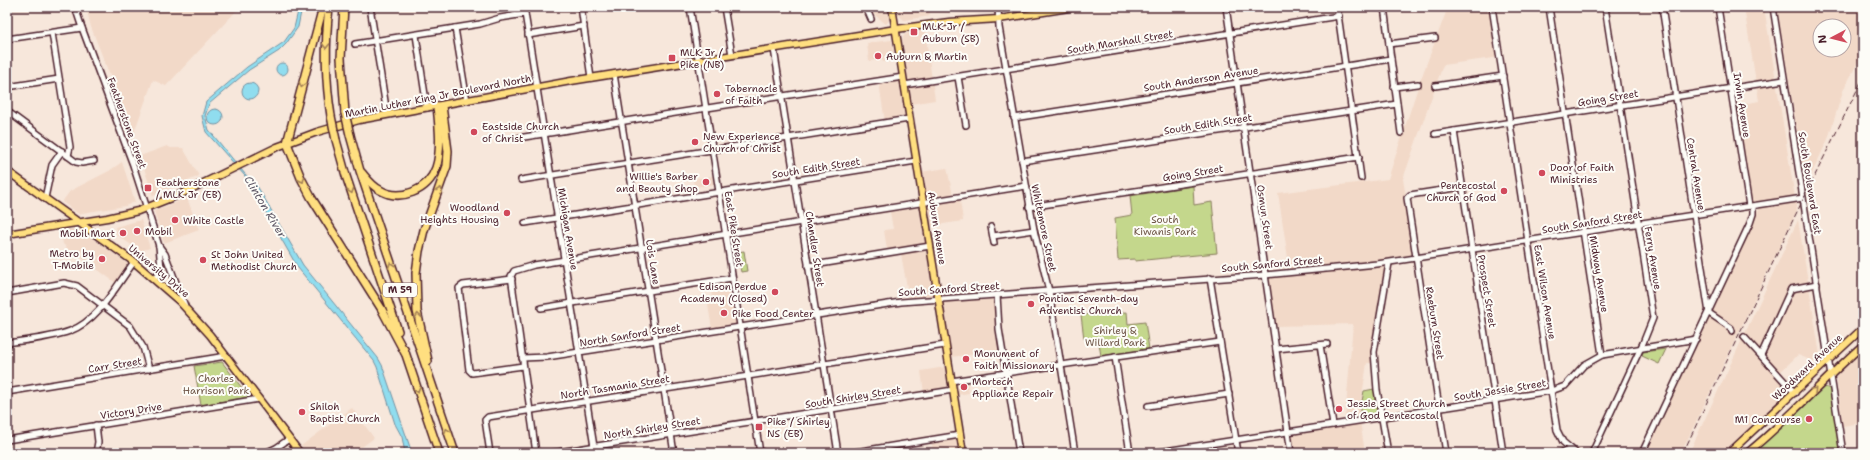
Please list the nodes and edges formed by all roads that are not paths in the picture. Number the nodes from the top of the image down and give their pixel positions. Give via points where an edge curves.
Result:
1 (75, 7) edge
2 (323, 7) edge
3 (329, 7) edge
4 (344, 7) edge
5 (370, 7) edge
6 (524, 7) edge
7 (581, 7) edge
8 (690, 7) edge
9 (724, 7) edge
10 (862, 7) edge
11 (892, 7) edge
12 (998, 7) edge
13 (1075, 7) edge
14 (1226, 7) edge
15 (1337, 7) edge
16 (1384, 7) edge
17 (1492, 7) edge
18 (1549, 7) edge
19 (1605, 7) edge
20 (1662, 7) edge
21 (1718, 7) edge
22 (1772, 7) edge
23 (525, 14) junction
24 (1339, 16) junction
25 (871, 19) dead end
26 (999, 19) junction
27 (584, 26) junction
28 (82, 28) junction
29 (455, 28) junction
30 (896, 30) junction
31 (52, 33) junction
32 (1230, 33) junction
33 (416, 35) junction
34 (528, 35) junction
35 (1435, 38) dead end
36 (7, 40) edge
37 (376, 41) junction
38 (355, 44) dead end
39 (1389, 44) junction
40 (774, 49) junction
41 (732, 56) junction
42 (1391, 59) junction
43 (698, 61) junction
44 (1346, 66) junction
45 (1006, 69) junction
46 (614, 74) junction
47 (1502, 76) junction
48 (903, 77) junction
49 (958, 77) junction
50 (591, 78) junction
51 (60, 79) junction
52 (1784, 80) junction
53 (1237, 82) junction
54 (1418, 84) dead end
55 (904, 85) junction
56 (1436, 86) dead end
57 (7, 87) edge
58 (1394, 87) junction
59 (536, 88) junction
60 (1731, 88) junction
61 (781, 96) junction
62 (1676, 97) junction
63 (467, 101) junction
64 (1397, 104) junction
65 (1620, 105) junction
66 (439, 106) junction
67 (427, 108) junction
68 (706, 108) junction
69 (7, 111) edge
70 (1352, 111) junction
71 (387, 114) junction
72 (1565, 114) junction
73 (1014, 118) junction
74 (909, 119) junction
75 (621, 121) junction
76 (1510, 122) junction
77 (966, 125) dead end
78 (1244, 128) junction
79 (1454, 131) junction
80 (544, 133) junction
81 (1401, 133) dead end
82 (1435, 134) dead end
83 (518, 138) dead end
84 (788, 138) junction
85 (287, 143) junction
86 (712, 150) junction
87 (62, 151) junction
88 (68, 156) junction
89 (1359, 157) junction
90 (94, 161) dead end
91 (916, 161) junction
92 (1022, 162) junction
93 (628, 164) junction
94 (7, 171) edge
95 (360, 171) junction
96 (1250, 173) junction
97 (550, 176) junction
98 (1362, 178) dead end
99 (521, 180) dead end
100 (795, 180) junction
101 (1026, 186) junction
102 (1462, 187) junction
103 (719, 192) junction
104 (45, 198) junction
105 (1803, 198) junction
106 (923, 203) junction
107 (634, 206) junction
108 (1751, 206) junction
109 (1029, 207) junction
110 (147, 208) junction
111 (1694, 215) junction
112 (557, 218) junction
113 (79, 223) junction
114 (525, 223) dead end
115 (801, 223) junction
116 (1638, 224) junction
117 (991, 227) dead end
118 (1034, 230) junction
119 (1583, 232) junction
120 (7, 234) edge
121 (726, 235) junction
122 (993, 236) junction
123 (1528, 241) junction
124 (994, 243) dead end
125 (160, 246) junction
126 (930, 246) junction
127 (641, 248) junction
128 (1472, 250) junction
129 (1416, 258) junction
130 (564, 260) junction
131 (134, 262) junction
132 (1389, 263) junction
133 (808, 266) junction
134 (1265, 275) junction
135 (732, 278) junction
136 (1210, 278) junction
137 (155, 279) junction
138 (512, 279) junction
139 (1817, 284) junction
140 (648, 291) junction
141 (1049, 291) junction
142 (7, 293) edge
143 (996, 295) junction
144 (938, 299) junction
145 (571, 303) junction
146 (103, 304) junction
147 (187, 308) junction
148 (541, 308) dead end
149 (1709, 312) junction
150 (816, 314) junction
151 (740, 326) junction
152 (1863, 328) edge
153 (1732, 331) dead end
154 (1744, 336) dead end
155 (656, 340) junction
156 (1696, 340) junction
157 (1220, 342) junction
158 (7, 343) edge
159 (1327, 344) dead end
160 (945, 345) junction
161 (1320, 345) junction
162 (1863, 345) edge
163 (1641, 348) junction
164 (1276, 349) junction
165 (405, 352) junction
166 (579, 352) junction
167 (1602, 355) junction
168 (1760, 355) junction
169 (226, 356) junction
170 (1115, 357) junction
171 (522, 358) junction
172 (1829, 361) junction
173 (824, 364) junction
174 (1061, 365) junction
175 (523, 366) junction
176 (149, 369) junction
177 (1006, 373) junction
178 (1831, 373) junction
179 (748, 376) junction
180 (951, 381) junction
181 (664, 389) junction
182 (953, 390) junction
183 (1551, 391) junction
184 (7, 392) edge
185 (1795, 393) junction
186 (1229, 394) junction
187 (259, 399) junction
188 (1495, 400) junction
189 (586, 401) junction
190 (1148, 406) dead end
191 (439, 408) junction
192 (831, 409) junction
193 (1439, 409) junction
194 (529, 410) junction
195 (1382, 418) junction
196 (755, 421) junction
197 (1333, 425) junction
198 (96, 426) junction
199 (1288, 432) junction
200 (671, 434) junction
201 (1749, 435) junction
202 (960, 436) junction
203 (289, 439) junction
204 (7, 440) edge
205 (1236, 440) junction
206 (1755, 446) junction
207 (594, 447) junction
208 (1571, 449) junction
209 (1182, 451) edge
210 (96, 453) edge
211 (265, 453) edge
212 (300, 453) edge
213 (438, 453) edge
214 (455, 453) edge
215 (490, 453) edge
216 (536, 453) edge
217 (552, 453) edge
218 (595, 453) edge
219 (674, 453) edge
220 (760, 453) edge
221 (838, 453) edge
222 (849, 453) edge
223 (963, 453) edge
224 (1019, 453) edge
225 (1075, 453) edge
226 (1130, 453) edge
227 (1152, 453) edge
228 (1238, 453) edge
229 (1291, 453) edge
230 (1388, 453) edge
231 (1446, 453) edge
232 (1503, 453) edge
233 (1561, 453) edge
234 (1576, 453) edge
235 (1592, 453) edge
236 (1642, 453) edge
237 (1729, 453) edge
238 (1747, 453) edge
239 (1843, 453) edge

1 - 28 street, Featherstone Street
2 -> 85 highway
3 -> 165 highway, M 59, bridge via 326,61 336,140
4 - 95 highway, M 59, bridge via 341,58 345,113
5 - 37 street
6 - 23 street, Michigan Avenue
7 - 27 street
8 - 43 street, East Pike Street
9 - 41 street
10 - 25 street
11 - 30 main road, Auburn Avenue
12 - 26 street, Whittemore Street
13 - 26 main road, Martin Luther King Jr Boulevard North
14 - 32 street, Osmun Street
15 - 24 street
16 - 39 street
17 - 47 street, East Wilson Avenue
18 - 72 street, Midway Avenue
19 - 65 street, Ferry Avenue
20 - 62 street, Central Avenue
21 - 60 street, Irwin Avenue
22 - 52 street, South Boulevard East
23 - 29 street
23 - 34 street, Michigan Avenue
24 - 32 street, South Marshall Street
24 - 44 street
26 - 30 main road, Martin Luther King Jr Boulevard North
26 - 45 street, Whittemore Street
27 - 34 street
27 - 50 street
28 - 31 street
28 - 110 street, Featherstone Street
29 - 33 street
29 - 63 street
30 - 40 main road, Martin Luther King Jr Boulevard North
30 - 48 main road, Auburn Avenue
31 - 36 street
31 - 51 street
32 - 45 street, South Marshall Street
32 - 53 street, Osmun Street
33 - 37 street
33 - 67 street
34 - 59 street, Michigan Avenue
35 - 39 street
37 - 38 street
37 - 71 street
39 - 42 street
40 - 41 main road, Martin Luther King Jr Boulevard North
40 - 61 street, Chandler Street
41 - 43 main road, Martin Luther King Jr Boulevard North
42 - 44 street, South Anderson Avenue
42 - 58 street
43 - 46 main road, Martin Luther King Jr Boulevard North
43 - 68 street, East Pike Street
44 - 53 street, South Anderson Avenue
44 - 70 street
45 - 49 street, South Marshall Street
45 - 73 street, Whittemore Street
46 - 50 main road, Martin Luther King Jr Boulevard North
46 - 75 street, Lois Lane
47 - 56 street
47 - 76 street, East Wilson Avenue
48 - 55 main road, Auburn Avenue
48 - 61 street
49 - 55 street, South Marshall Street
49 - 77 street
50 - 59 main road, Martin Luther King Jr Boulevard North
51 - 57 street
51 - 88 street via 70,147
52 - 60 street, Going Street
52 - 105 street, South Boulevard East
53 - 73 street, South Anderson Avenue
53 - 78 street, Osmun Street
54 - 58 street
55 - 74 main road, Auburn Avenue
58 - 64 street
59 - 63 main road, Martin Luther King Jr Boulevard North
59 - 80 street, Michigan Avenue
60 - 62 street, Going Street
60 - 108 street, Irwin Avenue
61 - 68 street
61 - 84 street, Chandler Street
62 - 65 street, Going Street
62 - 111 street, Central Avenue
63 - 66 main road, Martin Luther King Jr Boulevard North
64 - 70 street, South Edith Street
64 - 81 street
65 - 72 street, Going Street
65 - 116 street, Ferry Avenue
66 - 67 main road, Martin Luther King Jr Boulevard North
66 - 95 highway via 437,161 433,175 424,185 406,194 392,194 376,187
191 -> 66 highway via 419,326 415,288 417,258 422,236 448,166
67 - 71 main road, Martin Luther King Jr Boulevard North
68 - 75 street
68 - 86 street, East Pike Street
69 - 87 street
70 - 78 street, South Edith Street
70 - 89 street
71 - 85 main road, Martin Luther King Jr Boulevard North via 329,128
72 - 76 street, Going Street
72 - 119 street, Midway Avenue
73 - 92 street, Whittemore Street
74 - 84 street
74 - 91 main road, Auburn Avenue
75 - 80 street
75 - 93 street, Lois Lane
76 - 79 street, Going Street
76 - 123 street, East Wilson Avenue
78 - 92 street, South Edith Street
78 - 96 street, Osmun Street
79 - 82 street, Going Street
79 - 102 street, Prospect Street
80 - 83 street
80 - 97 street, Michigan Avenue
84 - 86 street
84 - 100 street, Chandler Street
85 - 110 main road, Martin Luther King Jr Boulevard North
85 -> 165 highway via 311,197 381,308
86 - 93 street
86 - 103 street, East Pike Street
87 - 88 street
87 - 104 street via 52,165
88 - 90 street via 78,162
89 - 96 street, Going Street
89 - 98 street
91 - 100 street, South Edith Street
91 - 106 main road, Auburn Avenue
92 - 101 street, Whittemore Street
93 - 97 street
93 - 107 street, Lois Lane
94 - 104 main road, University Drive
191 -> 95 highway, M 59
96 - 109 street, Going Street
96 - 134 street, Osmun Street
97 - 99 street
97 - 112 street, Michigan Avenue
100 - 103 street, South Edith Street
100 - 115 street, Chandler Street
101 - 106 street
101 - 109 street, Whittemore Street
102 - 128 street, Prospect Street
102 - 129 street, Raeburn Street via 1408,196
103 - 107 street, South Edith Street
103 - 121 street, East Pike Street
104 - 113 main road, University Drive
105 - 108 street, South Sanford Street
105 - 139 street, South Boulevard East
106 - 115 street
106 - 126 main road, Auburn Avenue
107 - 112 street, South Edith Street
107 - 127 street, Lois Lane
108 - 111 street, South Sanford Street
108 - 149 street, Irwin Avenue via 1753,214 1750,223
109 - 118 street, Whittemore Street
110 - 113 main road, Martin Luther King Jr Boulevard North
110 - 125 street, Featherstone Street
111 - 116 street, South Sanford Street
111 - 149 street, Central Avenue
112 - 114 street, South Edith Street
112 - 130 street, Michigan Avenue
113 - 120 main road, Martin Luther King Jr Boulevard North
113 - 131 main road, University Drive
115 - 121 street
115 - 133 street, Chandler Street
116 - 119 street, South Sanford Street
116 - 163 street, Ferry Avenue via 1653,318
117 - 122 street
118 - 122 street
118 - 141 street, Whittemore Street
119 - 123 street, South Sanford Street
119 - 167 street, Midway Avenue
121 - 127 street
121 - 135 street, East Pike Street
122 - 124 street
123 - 128 street, South Sanford Street
123 - 183 street, East Wilson Avenue
125 - 137 street, Featherstone Street via 161,268
125 - 147 street, Featherstone Street
126 - 133 street
126 - 144 main road, Auburn Avenue
127 - 130 street
127 - 140 street, Lois Lane
128 - 129 street, South Sanford Street
128 - 188 street, Prospect Street
129 - 132 street, South Sanford Street
129 - 193 street, Raeburn Street
130 - 138 street via 522,267 513,272
130 - 145 street, Michigan Avenue
131 - 137 main road, University Drive
131 - 146 street
132 - 134 street, South Sanford Street
132 - 195 street via 1374,350
133 - 150 street, Chandler Street
134 - 136 street, South Sanford Street
134 - 164 street, Osmun Street
135 - 140 street
135 - 151 street, East Pike Street
136 - 141 street, South Sanford Street
136 - 157 street
137 - 147 main road, University Drive
138 - 171 street
138 - 175 street via 463,285 459,288 470,372
139 - 168 street via 1793,288
139 - 172 street, South Boulevard East
140 - 145 street
140 - 155 street, Lois Lane
141 - 143 street, South Sanford Street
141 - 174 street, Whittemore Street
142 - 146 street via 68,283 79,287
143 - 144 street, South Sanford Street
143 - 177 street
144 - 150 street, South Sanford Street
144 - 160 main road, Auburn Avenue
145 - 148 street
145 - 166 street, Michigan Avenue
146 - 158 street via 89,320 70,331
146 - 176 street via 133,330 144,348
147 - 169 main road, University Drive
149 - 153 street
149 - 156 street, Irwin Avenue
150 - 151 street, South Sanford Street
150 - 173 street, Chandler Street
151 - 155 street, North Sanford Street
151 - 179 street, East Pike Street
152 - 172 main road, Woodward Avenue
154 - 168 street
155 - 166 street, North Sanford Street
155 - 181 street, Lois Lane
156 - 163 street, South Jessie Street
156 - 236 street, Irwin Avenue
157 - 170 street
157 - 186 street
159 - 161 street
160 - 173 street, North Tasmania Street
160 - 180 main road, Auburn Avenue
161 - 164 street
161 - 197 street
162 - 178 main road, Woodward Avenue
163 - 167 street, South Jessie Street
163 - 235 street, Ferry Avenue
164 - 199 street, Osmun Street
165 -> 213 highway, M 59
166 - 171 street, North Sanford Street
166 - 189 street, Michigan Avenue
167 - 183 street, South Jessie Street via 1584,365 1567,385
168 - 185 street
169 - 176 street, Carr Street
169 - 187 main road, University Drive
170 - 174 street
170 - 226 street
171 - 175 street
172 - 178 street, South Boulevard East
172 - 185 main road, Woodward Avenue
173 - 179 street, North Tasmania Street
173 - 192 street, Chandler Street
174 - 177 street
174 - 225 street, Whittemore Street
175 - 194 street
176 - 184 street, Carr Street
177 - 180 street
177 - 224 street
206 -> 178 main road, Woodward Avenue
178 - 239 street, South Boulevard East
179 - 181 street, North Tasmania Street
179 - 196 street, East Pike Street
180 - 182 main road, Auburn Avenue
181 - 189 street, North Tasmania Street
181 - 200 street, Lois Lane
182 - 192 street, South Shirley Street
182 - 202 main road, Auburn Avenue
183 - 188 street, South Jessie Street
183 - 208 street, East Wilson Avenue via 1558,434
185 - 201 main road, Woodward Avenue
186 - 190 street
186 - 205 street
187 - 198 street, Victory Drive
187 - 203 main road, University Drive
188 - 193 street, South Jessie Street
188 - 232 street, Prospect Street
189 - 194 street, North Tasmania Street
189 - 207 street, Michigan Avenue
214 -> 191 highway, M 59
192 - 196 street, South Shirley Street
192 - 221 street, Chandler Street
193 - 195 street, South Jessie Street
193 - 231 street, Raeburn Street
194 - 215 street, North Tasmania Street via 486,418
194 - 216 street
195 - 197 street, South Jessie Street
195 - 230 street
196 - 200 street, North Shirley Street
196 - 220 street, East Pike Street
197 - 199 street, South Jessie Street
198 - 204 street, Victory Drive
198 - 210 street
199 - 205 street, South Jessie Street
199 - 229 street, Osmun Street
200 - 207 street, North Shirley Street
200 - 219 street, Lois Lane
201 - 206 main road via 1749,444
201 - 237 main road, Woodward Avenue
202 - 222 street
202 - 223 main road, Auburn Avenue
203 - 211 street
203 - 212 main road, University Drive
205 - 209 street, South Jessie Street
205 - 228 street
206 - 238 main road, Woodward Avenue
207 - 217 street, North Shirley Street
207 - 218 street, Michigan Avenue
208 - 233 street
208 - 234 street, East Wilson Avenue
209 - 227 street, South Jessie Street

